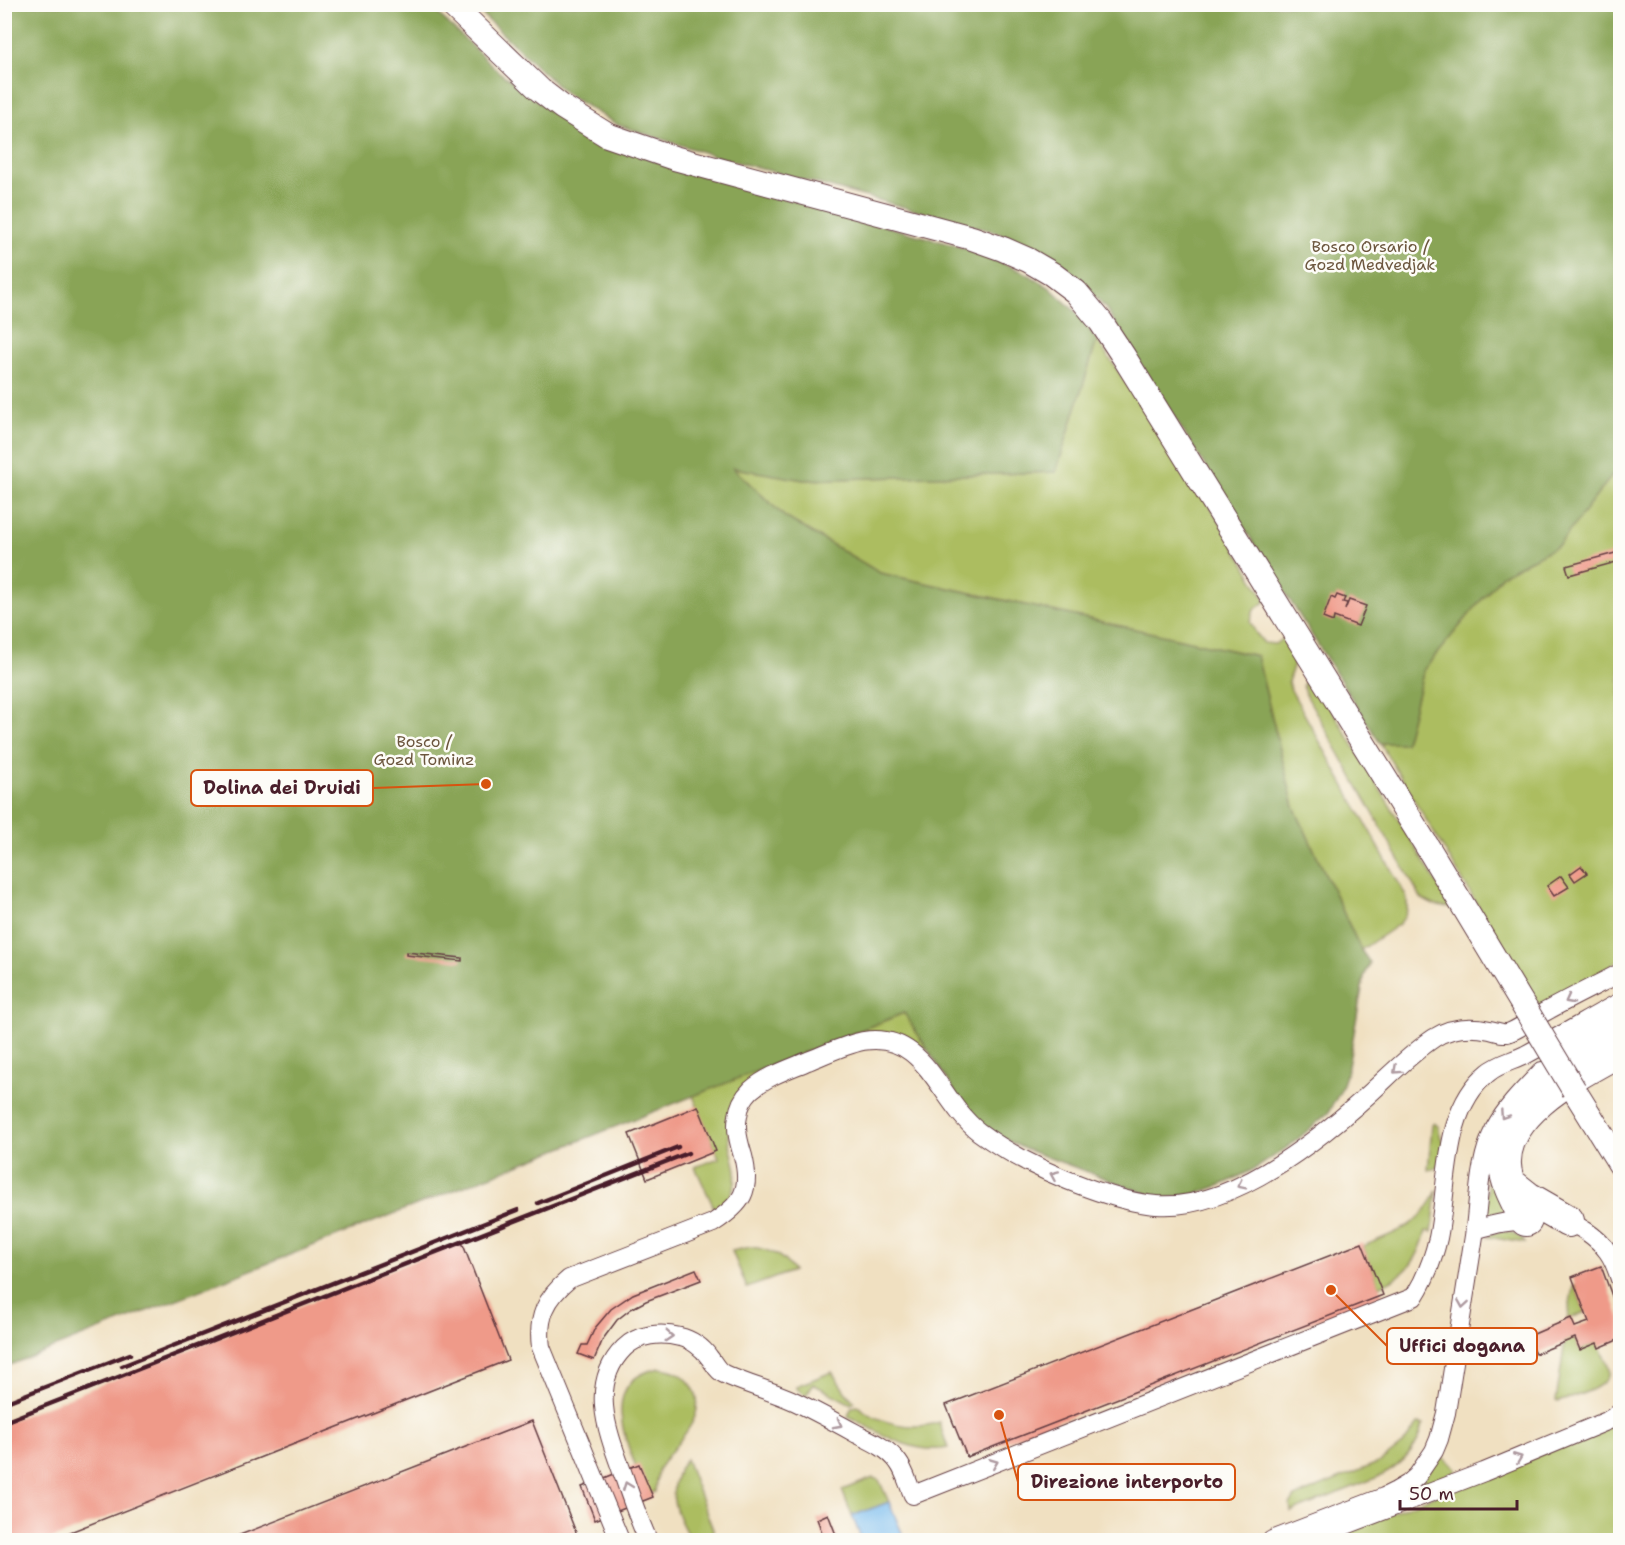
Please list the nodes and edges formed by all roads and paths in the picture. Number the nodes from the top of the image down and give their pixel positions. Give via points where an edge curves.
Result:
1 (451, 4) edge
2 (1620, 973) edge
3 (1620, 1002) edge
4 (1620, 1026) edge
5 (1620, 1050) edge
6 (1542, 1071) joint
7 (1620, 1164) edge
8 (1509, 1183) junction
9 (1526, 1220) junction
10 (1568, 1221) junction
11 (1475, 1230) junction
12 (1620, 1279) edge
13 (1620, 1413) edge
14 (620, 1540) edge
15 (648, 1540) edge
16 (1272, 1540) edge
17 (1307, 1540) edge

1 - 7 street, bridge via 540,90 607,135 674,158 972,238 1028,260 1076,292 1124,357
2 -> 14 street via 1508,1033 1477,1027 1451,1030 1434,1038 1338,1121 1268,1172 1228,1192 1188,1204 1156,1205 1108,1195 1055,1176 1008,1152 968,1123 927,1068 899,1043 863,1041 777,1073 749,1092 741,1104 737,1118 746,1184 741,1200 730,1212 569,1279 550,1298 541,1319 541,1347
15 -> 3 street via 611,1441 604,1408 605,1382 631,1342 648,1335 682,1337 693,1342 708,1354 721,1373 795,1401 882,1447 897,1460 913,1495 1414,1297 1426,1277 1438,1237 1453,1133 1464,1101 1490,1071
4 - 6 highway
5 - 8 highway via 1558,1086 1531,1108 1513,1132 1507,1148
6 -> 11 street via 1513,1102 1495,1129 1481,1180
8 - 9 highway
8 - 10 highway
9 - 10 street
9 - 11 street via 1510,1220
10 - 12 street via 1606,1250
11 -> 16 street via 1446,1413 1427,1463 1396,1491
17 -> 13 street

